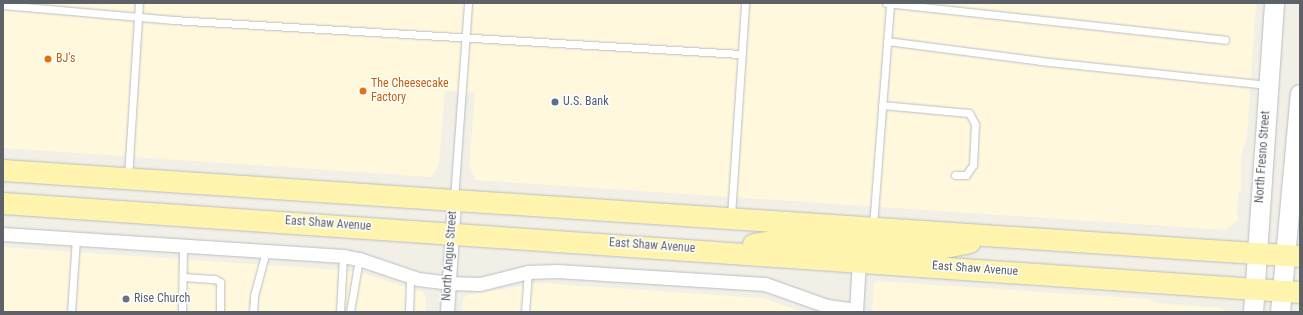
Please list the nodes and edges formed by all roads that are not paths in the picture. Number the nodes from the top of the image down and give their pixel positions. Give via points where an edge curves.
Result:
1 (139, 3) edge
2 (468, 3) edge
3 (745, 3) edge
4 (886, 3) edge
5 (890, 3) edge
6 (1274, 3) edge
7 (3, 5) edge
8 (138, 16) junction
9 (465, 36) junction
10 (1226, 40) dead end
11 (887, 41) junction
12 (741, 54) junction
13 (1268, 85) junction
14 (1300, 94) edge
15 (882, 105) junction
16 (3, 170) edge
17 (955, 175) dead end
18 (128, 179) junction
19 (454, 201) junction
20 (3, 203) edge
21 (730, 220) junction
22 (873, 229) junction
23 (452, 232) junction
24 (3, 234) edge
25 (993, 236) junction
26 (76, 238) junction
27 (184, 246) junction
28 (717, 250) junction
29 (266, 251) junction
30 (1257, 253) junction
31 (343, 256) junction
32 (1293, 256) edge
33 (359, 259) junction
34 (860, 260) junction
35 (528, 272) junction
36 (410, 276) junction
37 (184, 277) junction
38 (449, 283) junction
39 (1254, 289) junction
40 (1291, 291) edge
41 (856, 311) edge
42 (71, 312) edge
43 (182, 312) edge
44 (220, 312) edge
45 (253, 312) edge
46 (340, 312) edge
47 (350, 312) edge
48 (409, 312) edge
49 (447, 312) edge
50 (526, 312) edge
51 (1253, 312) edge
52 (1280, 312) edge

1 - 8 lane
2 - 9 lane
3 - 12 lane
4 - 5 lane
5 - 10 lane
5 - 11 lane
6 - 13 main road, North Fresno Street
7 - 8 lane
8 - 9 lane via 310,29
8 - 18 lane
9 - 12 lane
9 - 19 lane
11 - 13 lane via 1040,61
11 - 15 lane
12 - 21 lane
13 - 30 main road, North Fresno Street
14 - 32 main road
15 - 17 lane via 969,113 976,124 973,165 966,176
15 - 22 lane
16 - 18 main road
18 - 19 main road
19 - 21 main road
19 - 23 street, North Angus Street
20 - 23 main road, East Shaw Avenue
21 - 22 main road
22 - 25 main road
22 - 28 main road via 865,238 849,243 785,239
23 - 28 main road, East Shaw Avenue
23 - 38 street, North Angus Street
24 - 26 street
25 - 30 main road
25 - 34 main road via 939,248 874,245 866,247
26 - 27 street
26 - 42 lane
27 - 29 street
27 - 37 lane
28 - 34 main road, East Shaw Avenue
29 - 31 street
29 - 45 lane via 254,296
30 - 32 main road
30 - 39 main road, North Fresno Street
31 - 33 street
31 - 46 lane
32 - 40 main road
33 - 36 street
33 - 47 lane
34 - 39 main road, East Shaw Avenue
34 - 41 street
35 - 38 street via 480,284
35 - 41 street via 557,271 765,284 827,306
35 - 50 lane
36 - 38 street
36 - 48 lane
37 - 43 lane
37 - 44 lane via 215,279 220,282
38 - 49 street, North Angus Street
39 - 40 main road, East Shaw Avenue
39 - 51 main road, North Fresno Street
40 - 52 main road

